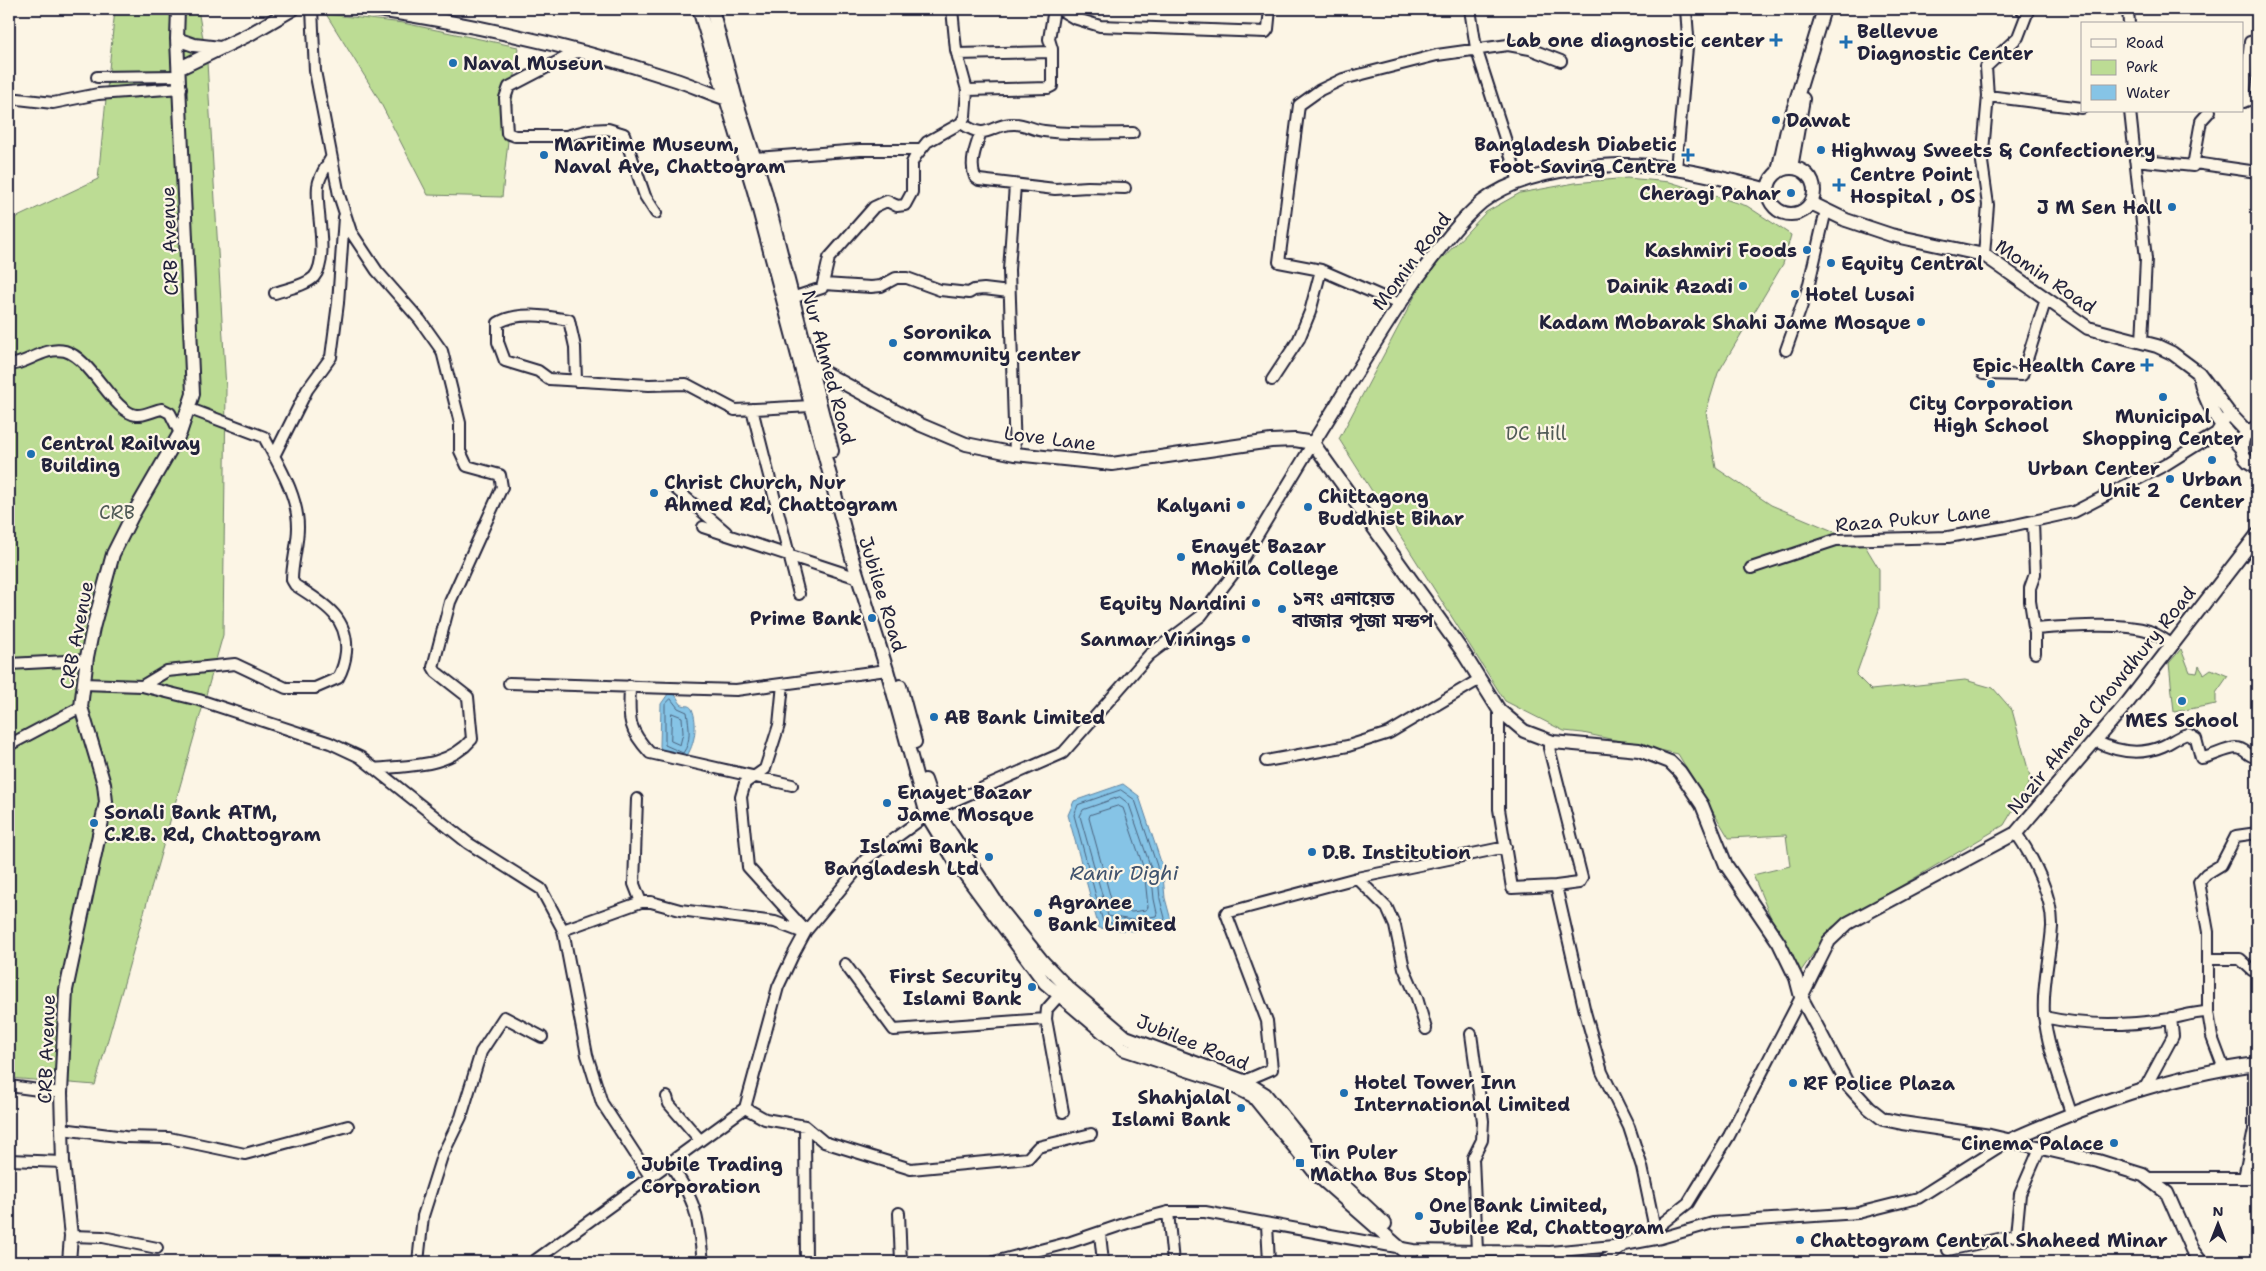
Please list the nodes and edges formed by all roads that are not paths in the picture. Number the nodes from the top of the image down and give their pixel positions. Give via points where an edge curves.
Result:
1 (172, 9) edge
2 (178, 9) edge
3 (293, 9) edge
4 (312, 9) edge
5 (372, 9) edge
6 (699, 9) edge
7 (712, 9) edge
8 (952, 9) edge
9 (1054, 9) edge
10 (1059, 9) edge
11 (1270, 9) edge
12 (1470, 9) edge
13 (1686, 9) edge
14 (1824, 9) edge
15 (1831, 9) edge
16 (2021, 9) edge
17 (2128, 9) edge
18 (409, 11) edge
19 (2128, 22) edge
20 (178, 33) junction
21 (2257, 40) edge
22 (220, 48) junction
23 (1476, 48) junction
24 (578, 51) junction
25 (1052, 52) junction
26 (957, 54) junction
27 (1561, 61) dead end
28 (97, 77) dead end
29 (179, 77) junction
30 (967, 90) junction
31 (2244, 93) edge
32 (1988, 96) junction
33 (9, 98) edge
34 (2257, 98) edge
35 (732, 101) junction
36 (2244, 102) edge
37 (2081, 108) edge
38 (2127, 112) edge
39 (2209, 112) edge
40 (962, 123) junction
41 (981, 132) junction
42 (1133, 134) dead end
43 (920, 150) junction
44 (331, 158) junction
45 (755, 158) junction
46 (2136, 160) junction
47 (2195, 163) junction
48 (1676, 169) junction
49 (1784, 170) junction
50 (2257, 172) edge
51 (1519, 182) junction
52 (1015, 185) junction
53 (1125, 188) dead end
54 (1768, 190) junction
55 (1811, 203) junction
56 (1826, 210) junction
57 (344, 211) junction
58 (656, 213) dead end
59 (1984, 255) junction
60 (1321, 270) junction
61 (824, 284) junction
62 (1010, 292) junction
63 (275, 293) dead end
64 (792, 298) junction
65 (2046, 298) junction
66 (1400, 304) junction
67 (2142, 342) junction
68 (1786, 350) dead end
69 (9, 365) edge
70 (806, 367) junction
71 (2199, 373) junction
72 (1983, 374) dead end
73 (1272, 380) dead end
74 (576, 381) junction
75 (811, 406) junction
76 (190, 409) junction
77 (752, 409) junction
78 (2229, 413) junction
79 (2220, 425) junction
80 (2252, 429) edge
81 (180, 433) junction
82 (1313, 444) junction
83 (2241, 448) junction
84 (1015, 454) junction
85 (274, 456) junction
86 (2257, 466) edge
87 (670, 484) dead end
88 (2033, 522) junction
89 (703, 526) dead end
90 (2257, 535) edge
91 (730, 536) junction
92 (790, 556) junction
93 (1751, 568) dead end
94 (858, 578) junction
95 (799, 594) dead end
96 (2035, 629) junction
97 (2172, 645) junction
98 (2035, 653) dead end
99 (86, 660) junction
100 (11, 663) edge
101 (887, 670) junction
102 (1480, 680) junction
103 (509, 683) dead end
104 (83, 684) junction
105 (783, 684) junction
106 (142, 686) junction
107 (630, 686) junction
108 (81, 707) junction
109 (1498, 710) junction
110 (2094, 741) junction
111 (1553, 742) junction
112 (9, 745) edge
113 (2257, 757) edge
114 (1266, 761) dead end
115 (375, 769) junction
116 (754, 776) junction
117 (792, 785) dead end
118 (637, 799) dead end
119 (934, 814) junction
120 (2016, 833) junction
121 (2257, 833) edge
122 (1506, 847) junction
123 (1357, 878) junction
124 (1556, 886) junction
125 (641, 902) junction
126 (563, 930) junction
127 (805, 932) junction
128 (2209, 959) junction
129 (845, 964) dead end
130 (2257, 970) edge
131 (1063, 991) junction
132 (1801, 997) junction
133 (2208, 1012) junction
134 (2044, 1017) junction
135 (2171, 1018) junction
136 (1046, 1019) junction
137 (1426, 1029) dead end
138 (1471, 1034) dead end
139 (542, 1037) dead end
140 (2256, 1064) edge
141 (2224, 1069) junction
142 (1244, 1081) junction
143 (9, 1086) edge
144 (2146, 1086) junction
145 (61, 1092) junction
146 (667, 1097) dead end
147 (745, 1108) junction
148 (1063, 1112) dead end
149 (2071, 1113) junction
150 (348, 1126) dead end
151 (804, 1126) junction
152 (62, 1129) junction
153 (1091, 1134) dead end
154 (700, 1140) junction
155 (2008, 1141) junction
156 (2040, 1148) junction
157 (9, 1160) edge
158 (63, 1162) junction
159 (670, 1164) junction
160 (650, 1178) junction
161 (2147, 1178) junction
162 (2244, 1178) junction
163 (2257, 1178) edge
164 (1168, 1212) junction
165 (899, 1213) dead end
166 (1267, 1225) junction
167 (1655, 1229) junction
168 (1100, 1234) junction
169 (71, 1236) junction
170 (1624, 1245) junction
171 (1399, 1247) junction
172 (157, 1248) dead end
173 (1948, 1250) dead end
174 (1477, 1251) junction
175 (1414, 1256) edge
176 (69, 1262) edge
177 (418, 1262) edge
178 (533, 1262) edge
179 (703, 1262) edge
180 (806, 1262) edge
181 (902, 1262) edge
182 (994, 1262) edge
183 (1103, 1262) edge
184 (1173, 1262) edge
185 (1269, 1262) edge
186 (1428, 1262) edge
187 (1603, 1262) edge
188 (2201, 1262) edge

1 - 20 main road, CRB Avenue
2 - 20 main road, CRB Avenue
3 - 22 main road
4 - 44 street via 315,71
5 - 18 main road
6 - 35 main road, Jubilee Road via 717,73
7 - 35 main road, Nur Ahmed Road
8 - 26 street
9 - 25 street via 1049,39
10 - 11 street via 1074,18 1100,26 1266,32
12 - 23 street
13 - 48 street via 1688,36
14 - 49 main road via 1787,130
15 - 49 main road
16 - 32 street via 2028,11 2018,38 1986,67
17 - 19 street
18 - 24 main road
20 - 22 main road via 194,45
20 - 29 main road, CRB Avenue
21 - 31 street via 2250,42
22 - 29 main road
23 - 27 street via 1508,45 1530,49
23 - 51 street
23 - 60 street via 1343,79 1299,105 1278,259 1281,264
24 - 35 main road via 673,79
24 - 58 street via 509,87 506,133 515,136 566,136 588,130 617,130 624,134 645,196
25 - 26 street
25 - 30 street via 1050,87
26 - 30 street
28 - 29 street
29 - 33 street via 53,103
29 - 76 main road, CRB Avenue via 193,383
30 - 40 street
32 - 37 street
32 - 59 street via 1982,162 1988,205
34 - 36 street
35 - 45 main road, Nur Ahmed Road
35 - 70 main road, Jubilee Road via 754,191
38 - 46 street
39 - 47 street via 2201,121
40 - 41 street via 973,131
40 - 43 street
41 - 42 street via 1012,124 1051,132
41 - 52 street via 973,162 975,177
43 - 45 street via 860,150
43 - 61 street via 912,163 909,201 901,206 886,201 874,206 829,258
44 - 57 street
44 - 63 street via 318,188 319,267 307,282
45 - 64 main road, Nur Ahmed Road
46 - 47 street via 2190,166
46 - 67 street via 2146,259
47 - 50 street
48 - 51 main road, Momin Road via 1624,165 1564,170
48 - 54 main road, Momin Road
49 - 54 main road via 1769,183
49 - 55 main road via 1802,171 1811,179 1814,191
51 - 66 main road, Momin Road via 1482,203 1460,225 1437,251
52 - 53 street via 1055,189
52 - 62 street via 1008,270
54 - 55 main road via 1774,206 1784,212 1802,211
55 - 56 main road, Momin Road
56 - 59 main road, Momin Road via 1891,234
56 - 68 street via 1808,288
57 - 85 street via 331,357 307,390
57 - 115 street via 352,232 377,271 442,351 460,422 460,451 467,466 500,475 502,481 450,602 433,667 468,697 472,739 460,752 439,761
59 - 65 main road, Momin Road
60 - 66 street
60 - 73 street via 1299,339
61 - 62 street via 870,287 881,286 896,278 907,278 940,290
61 - 64 street via 817,292
62 - 84 street
64 - 70 main road, Nur Ahmed Road
65 - 67 main road, Momin Road via 2088,328
65 - 72 street via 2022,374
66 - 82 main road, Momin Road
67 - 71 main road, Momin Road via 2172,353
69 - 81 street via 48,352 63,351 86,366 124,409 135,415 162,409 170,413
70 - 75 main road, Jubilee Road
70 - 84 main road, Love Lane via 966,444
70 - 119 main road, Nur Ahmed Road
71 - 78 main road, Momin Road
71 - 79 main road via 2208,406
74 - 74 street via 549,379 538,371 505,361 498,342 498,323 508,317 569,320 575,347
74 - 77 street via 686,384 735,410
75 - 77 street
75 - 94 main road, Jubilee Road
76 - 81 main road, CRB Avenue
76 - 85 street via 264,437
77 - 92 street
78 - 79 street, Raza Pukur Lane
78 - 80 main road, Momin Road
79 - 83 main road
79 - 88 street, Raza Pukur Lane via 2216,433 2165,465 2074,512
80 - 83 main road via 2244,436
81 - 99 main road, CRB Avenue via 113,554
82 - 84 main road, Love Lane via 1271,440 1112,464
82 - 102 main road via 1397,557
82 - 119 street via 1237,569 1201,616 1150,655 1063,753
83 - 86 main road via 2245,458
85 - 106 street via 295,506 298,524 292,580 322,603 344,627 347,644 343,670 338,678 315,688 286,688 235,664 167,671
87 - 91 street
88 - 93 street, Raza Pukur Lane via 1948,537 1836,540
88 - 96 street via 2035,574 2030,601
89 - 91 street
90 - 97 main road, Nazir Ahmed Chowdhury Road
91 - 92 street
92 - 94 street
92 - 95 street
94 - 101 main road, Jubilee Road
96 - 97 street via 2088,626 2149,631
96 - 98 street
97 - 110 main road, Nazir Ahmed Chowdhury Road
99 - 100 street
99 - 104 main road, CRB Avenue
101 - 105 street
101 - 119 main road, Jubilee Road
102 - 109 main road
102 - 114 street via 1389,733 1348,746
103 - 107 street
104 - 106 street
104 - 108 main road, CRB Avenue
105 - 107 street via 736,690
105 - 116 street via 776,734 765,769
106 - 115 street via 300,731 360,757
107 - 116 street via 629,719 635,737 650,753
108 - 112 street
108 - 145 main road, CRB Avenue via 104,784 106,802 66,990
109 - 111 main road via 1524,731
109 - 122 street via 1499,808
110 - 113 street via 2110,749 2141,752 2164,746 2188,734 2196,739 2200,758 2235,748 2242,748
110 - 120 main road, Nazir Ahmed Chowdhury Road
111 - 124 street via 1549,748 1582,878 1579,883
111 - 132 main road via 1638,750 1670,762 1680,772 1702,805 1731,873 1779,943 1796,978
115 - 126 street via 468,843 541,889
116 - 117 street
116 - 127 street via 745,783 741,797 748,867
118 - 125 street via 634,884
119 - 127 street via 865,860
119 - 131 main road, Jubilee Road
120 - 132 main road, Nazir Ahmed Chowdhury Road via 1848,923 1829,941
120 - 134 street via 2028,850 2051,910 2050,947 2043,992
121 - 128 street via 2236,836 2221,865 2199,882
122 - 123 street
122 - 124 street via 1512,888
123 - 137 street via 1387,908
123 - 142 street via 1226,912 1267,1021 1272,1069
124 - 167 street via 1602,1072 1629,1127 1642,1167
125 - 126 street
125 - 127 street via 775,922
126 - 160 street via 587,1055 602,1103
127 - 147 street via 778,986
128 - 130 street via 2240,959 2252,970
128 - 133 street
129 - 136 street via 894,1030
131 - 136 street via 1047,1009
131 - 142 main road, Jubilee Road via 1126,1037
131 - 171 main road via 1123,1049 1228,1083 1253,1096 1317,1174
132 - 155 main road via 1848,1085 1883,1118
132 - 167 street via 1729,1136 1688,1203
133 - 135 street
133 - 141 street via 2212,1038
134 - 135 street via 2075,1024 2110,1025
134 - 149 street
135 - 144 street via 2173,1036
136 - 148 street
138 - 174 street via 1483,1121 1482,1140 1473,1158
139 - 177 street via 504,1016 481,1052 461,1117 442,1156 423,1216
140 - 141 main road
140 - 162 street via 2254,1130
141 - 144 main road
142 - 175 main road, Jubilee Road via 1265,1094 1321,1164
143 - 145 street
144 - 149 main road
145 - 152 main road, CRB Avenue
146 - 154 street via 669,1104
147 - 151 street via 765,1119
147 - 154 street
149 - 155 main road
150 - 152 street via 245,1154 169,1138 125,1137
151 - 153 street via 824,1142 911,1169 1028,1158 1038,1147
151 - 180 street
152 - 158 main road, CRB Avenue
154 - 159 street
155 - 156 main road
155 - 170 street via 1918,1198 1858,1213 1713,1223
156 - 161 main road via 2098,1161
156 - 173 street via 2020,1194 2016,1235
157 - 158 street
158 - 169 main road, CRB Avenue
159 - 160 street
159 - 179 street via 687,1189 697,1212
160 - 178 street
161 - 162 street
161 - 188 main road via 2167,1193 2192,1250
162 - 163 street
164 - 166 street via 1205,1212
164 - 168 street
164 - 184 street
165 - 181 street
166 - 171 street
166 - 185 street
167 - 170 street
168 - 182 street
168 - 183 street
169 - 172 street via 103,1237
169 - 176 main road, CRB Avenue
170 - 174 street via 1550,1252
170 - 187 street
171 - 175 main road
174 - 175 street
175 - 186 main road, Jubilee Road

